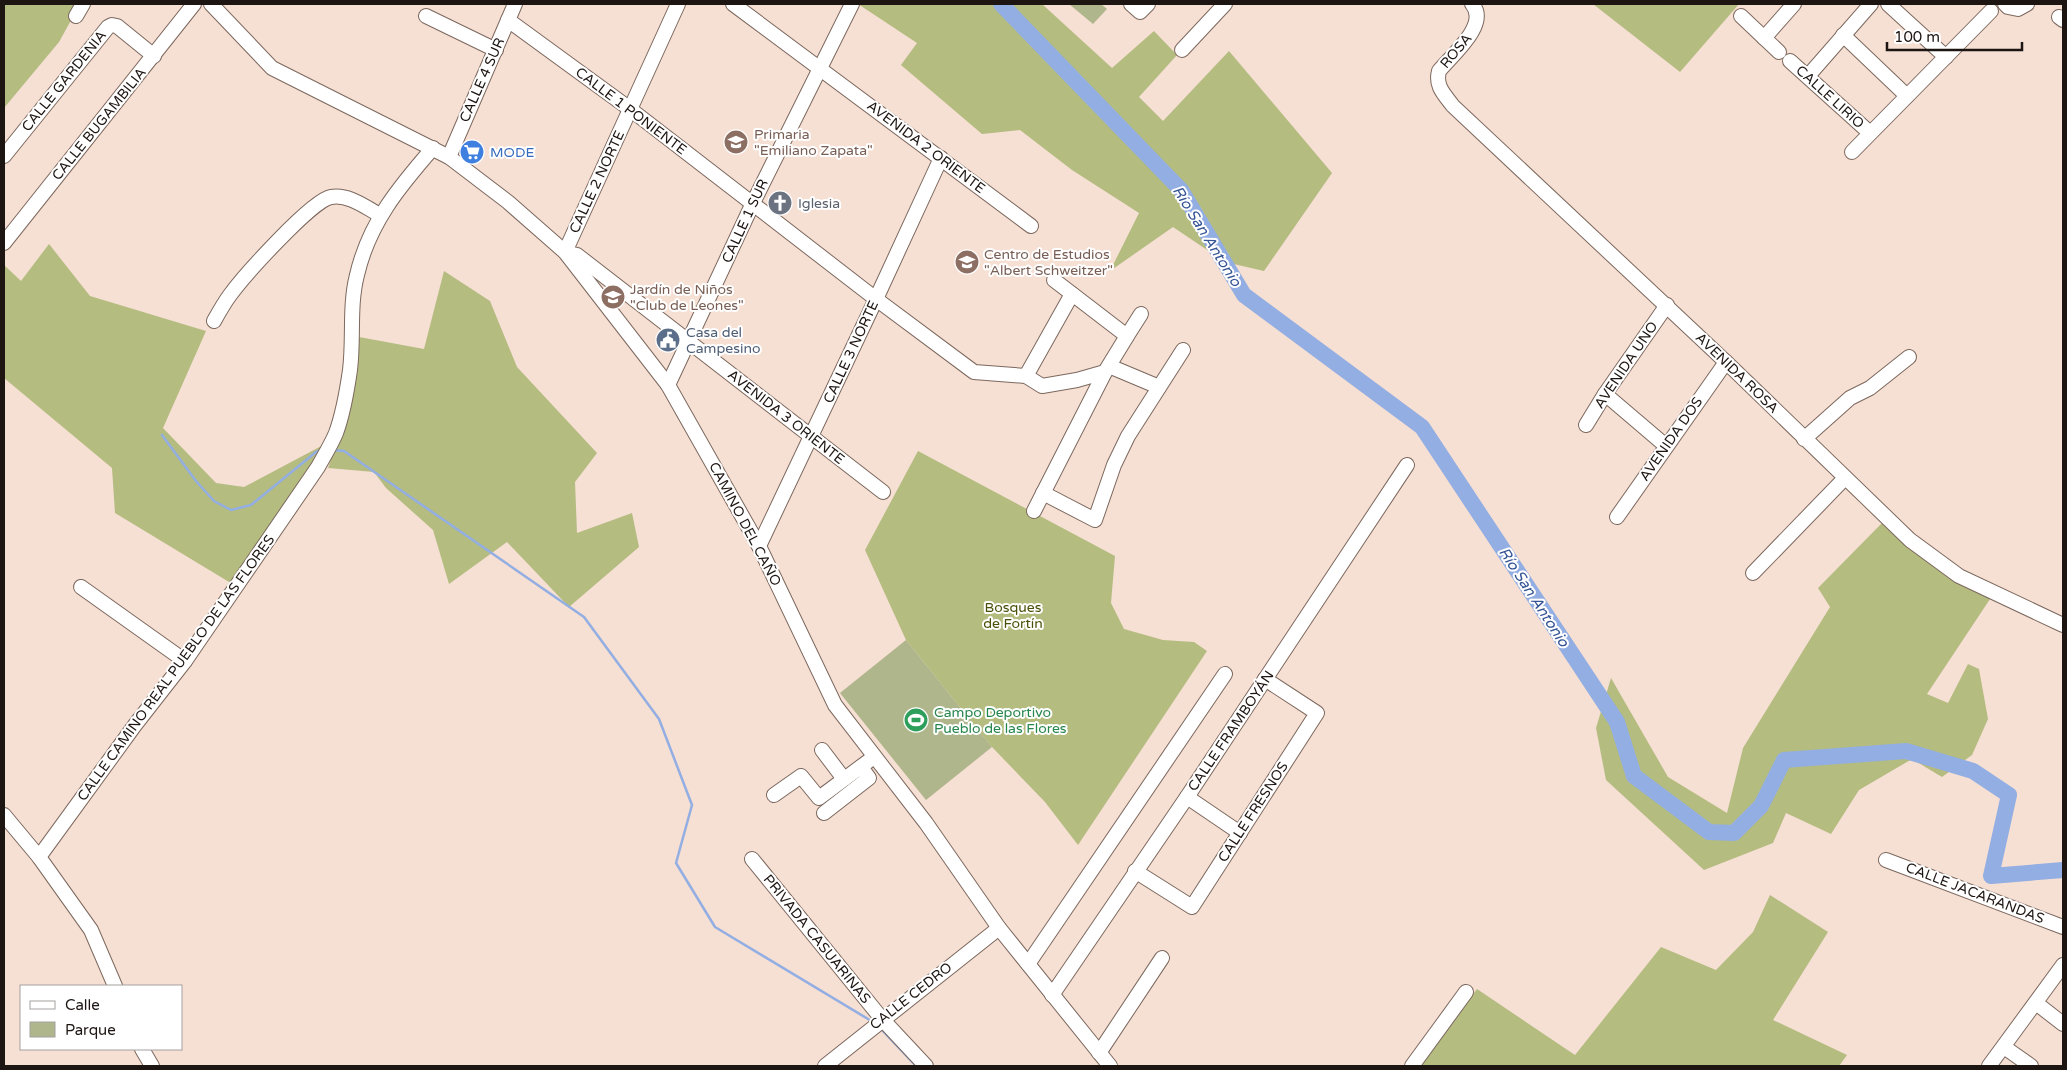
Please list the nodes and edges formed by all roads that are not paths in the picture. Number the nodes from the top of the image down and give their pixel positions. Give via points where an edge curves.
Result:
1 (194, 4) edge
2 (211, 4) edge
3 (515, 4) edge
4 (678, 4) edge
5 (734, 4) edge
6 (852, 4) edge
7 (1131, 4) edge
8 (1148, 4) edge
9 (1225, 4) edge
10 (1472, 4) edge
11 (1794, 4) edge
12 (1871, 4) edge
13 (1888, 4) edge
14 (2005, 4) edge
15 (2027, 4) edge
16 (1991, 11) dead end
17 (426, 16) dead end
18 (1741, 16) dead end
19 (508, 20) junction
20 (1843, 35) junction
21 (1764, 38) junction
22 (496, 50) junction
23 (1182, 50) dead end
24 (154, 56) junction
25 (1946, 57) junction
26 (820, 68) junction
27 (1808, 76) junction
28 (1437, 84) joint
29 (1907, 96) junction
30 (630, 109) junction
31 (1870, 133) junction
32 (433, 148) junction
33 (1852, 152) dead end
34 (4, 156) edge
35 (448, 157) junction
36 (941, 158) junction
37 (753, 202) junction
38 (380, 215) junction
39 (1031, 226) dead end
40 (4, 244) edge
41 (565, 252) junction
42 (1054, 280) dead end
43 (1072, 294) junction
44 (876, 299) junction
45 (1666, 305) junction
46 (1141, 314) dead end
47 (214, 321) dead end
48 (1127, 336) junction
49 (689, 342) junction
50 (1183, 350) dead end
51 (1909, 357) dead end
52 (1726, 362) junction
53 (1107, 369) junction
54 (1026, 376) junction
55 (668, 385) junction
56 (1159, 387) junction
57 (1605, 394) junction
58 (1586, 425) dead end
59 (811, 436) junction
60 (1804, 439) junction
61 (1666, 446) junction
62 (1407, 466) dead end
63 (1844, 479) junction
64 (883, 492) dead end
65 (1043, 493) junction
66 (1034, 511) dead end
67 (1617, 517) dead end
68 (759, 546) junction
69 (1753, 573) dead end
70 (81, 587) dead end
71 (2063, 625) edge
72 (185, 661) junction
73 (1224, 674) dead end
74 (1265, 678) junction
75 (822, 750) dead end
76 (874, 757) junction
77 (861, 767) junction
78 (844, 779) junction
79 (774, 794) dead end
80 (1187, 797) junction
81 (824, 813) dead end
82 (4, 815) edge
83 (1240, 833) junction
84 (39, 857) junction
85 (752, 858) dead end
86 (1886, 860) dead end
87 (1135, 872) junction
88 (2063, 926) edge
89 (999, 928) junction
90 (1162, 958) dead end
91 (1028, 964) junction
92 (2063, 965) edge
93 (115, 985) edge
94 (1466, 992) dead end
95 (1052, 994) junction
96 (2036, 1003) junction
97 (882, 1019) junction
98 (2063, 1024) edge
99 (2004, 1047) junction
100 (143, 1050) edge
101 (1099, 1054) junction
102 (152, 1066) edge
103 (825, 1066) edge
104 (926, 1066) edge
105 (1110, 1066) edge
106 (1412, 1066) edge
107 (1989, 1066) edge
108 (2031, 1066) edge

1 - 24 street, CALLE BUGAMBILIA
2 - 32 street, CAMINO DEL CAÑO via 272,68
3 - 19 street, CALLE 4 SUR
4 - 30 street, CALLE 2 NORTE
5 - 26 street, AVENIDA 2 ORIENTE
6 - 26 street, CALLE 1 SUR
7 - 8 street via 1140,12
9 - 23 street
10 - 28 street, ROSA via 1478,19 1474,29 1439,71
11 - 21 street
12 - 20 street
13 - 25 street
14 - 15 street via 2018,9
16 - 25 street
17 - 22 street
18 - 21 street, CALLE LIRIO
19 - 22 street, CALLE 4 SUR
19 - 30 street, CALLE 1 PONIENTE
20 - 27 street
20 - 29 street
21 - 27 street, CALLE LIRIO
22 - 35 street, CALLE 4 SUR
24 - 34 street, CALLE GARDENIA via 117,26 108,27
24 - 40 street, CALLE BUGAMBILIA
25 - 29 street
26 - 36 street, AVENIDA 2 ORIENTE
26 - 37 street, CALLE 1 SUR
27 - 31 street, CALLE LIRIO
28 - 45 street, AVENIDA ROSA via 1453,106
29 - 31 street
30 - 37 street, CALLE 1 PONIENTE
30 - 41 street, CALLE 2 NORTE
31 - 33 street
32 - 35 street, CAMINO DEL CAÑO
32 - 38 street, CALLE CAMINO REAL PUEBLO DE LAS FLORES
35 - 41 street, CAMINO DEL CAÑO via 508,202
36 - 39 street, AVENIDA 2 ORIENTE
36 - 44 street, CALLE 3 NORTE
37 - 44 street, CALLE 1 PONIENTE
37 - 49 street, CALLE 1 SUR
38 - 47 street via 350,199 329,197 309,210 231,294
38 - 72 street, CALLE CAMINO REAL PUEBLO DE LAS FLORES via 363,255 354,291 350,369 335,434 318,468
41 - 49 street, AVENIDA 3 ORIENTE via 577,256
41 - 55 street, CAMINO DEL CAÑO
42 - 43 street
43 - 48 street
43 - 54 street
44 - 54 street, CALLE 1 PONIENTE via 974,372
44 - 59 street, CALLE 3 NORTE
45 - 52 street, AVENIDA ROSA
45 - 57 street, AVENIDA UNO
46 - 48 street
48 - 53 street
49 - 55 street, CALLE 1 SUR
49 - 59 street, AVENIDA 3 ORIENTE
50 - 56 street
51 - 60 street via 1870,388 1850,398
52 - 60 street, AVENIDA ROSA
52 - 61 street, AVENIDA DOS
53 - 54 street via 1077,380 1042,386
53 - 56 street
53 - 65 street
55 - 68 street, CAMINO DEL CAÑO
56 - 65 street via 1114,465 1095,520
57 - 58 street, AVENIDA UNO
57 - 61 street
59 - 64 street, AVENIDA 3 ORIENTE
59 - 68 street, CALLE 3 NORTE
60 - 63 street, AVENIDA ROSA
61 - 67 street, AVENIDA DOS
62 - 74 street, CALLE FRAMBOYÁN
63 - 69 street
63 - 71 street, AVENIDA ROSA via 1910,540 1959,576
65 - 66 street
68 - 76 street, CAMINO DEL CAÑO via 835,705
70 - 72 street
72 - 84 street, CALLE CAMINO REAL PUEBLO DE LAS FLORES
73 - 91 street
74 - 80 street, CALLE FRAMBOYÁN
74 - 83 street, CALLE FRESNOS via 1317,713
75 - 78 street
76 - 77 street
76 - 89 street, CAMINO DEL CAÑO
77 - 78 street
77 - 81 street via 869,778
78 - 79 street via 819,798 801,776
80 - 83 street
80 - 87 street, CALLE FRAMBOYÁN
82 - 84 street
83 - 87 street, CALLE FRESNOS via 1192,906
84 - 93 street via 91,930
85 - 97 street, PRIVADA CASUARINAS
86 - 88 street, CALLE JACARANDAS
87 - 95 street, CALLE FRAMBOYÁN
89 - 91 street, CAMINO DEL CAÑO
89 - 97 street, CALLE CEDRO
90 - 101 street
91 - 95 street, CAMINO DEL CAÑO
92 - 96 street
94 - 106 street
95 - 101 street, CAMINO DEL CAÑO
96 - 98 street
96 - 99 street
97 - 103 street, CALLE CEDRO
97 - 104 street, PRIVADA CASUARINAS
99 - 107 street
99 - 108 street
100 - 102 street
101 - 105 street, CAMINO DEL CAÑO

